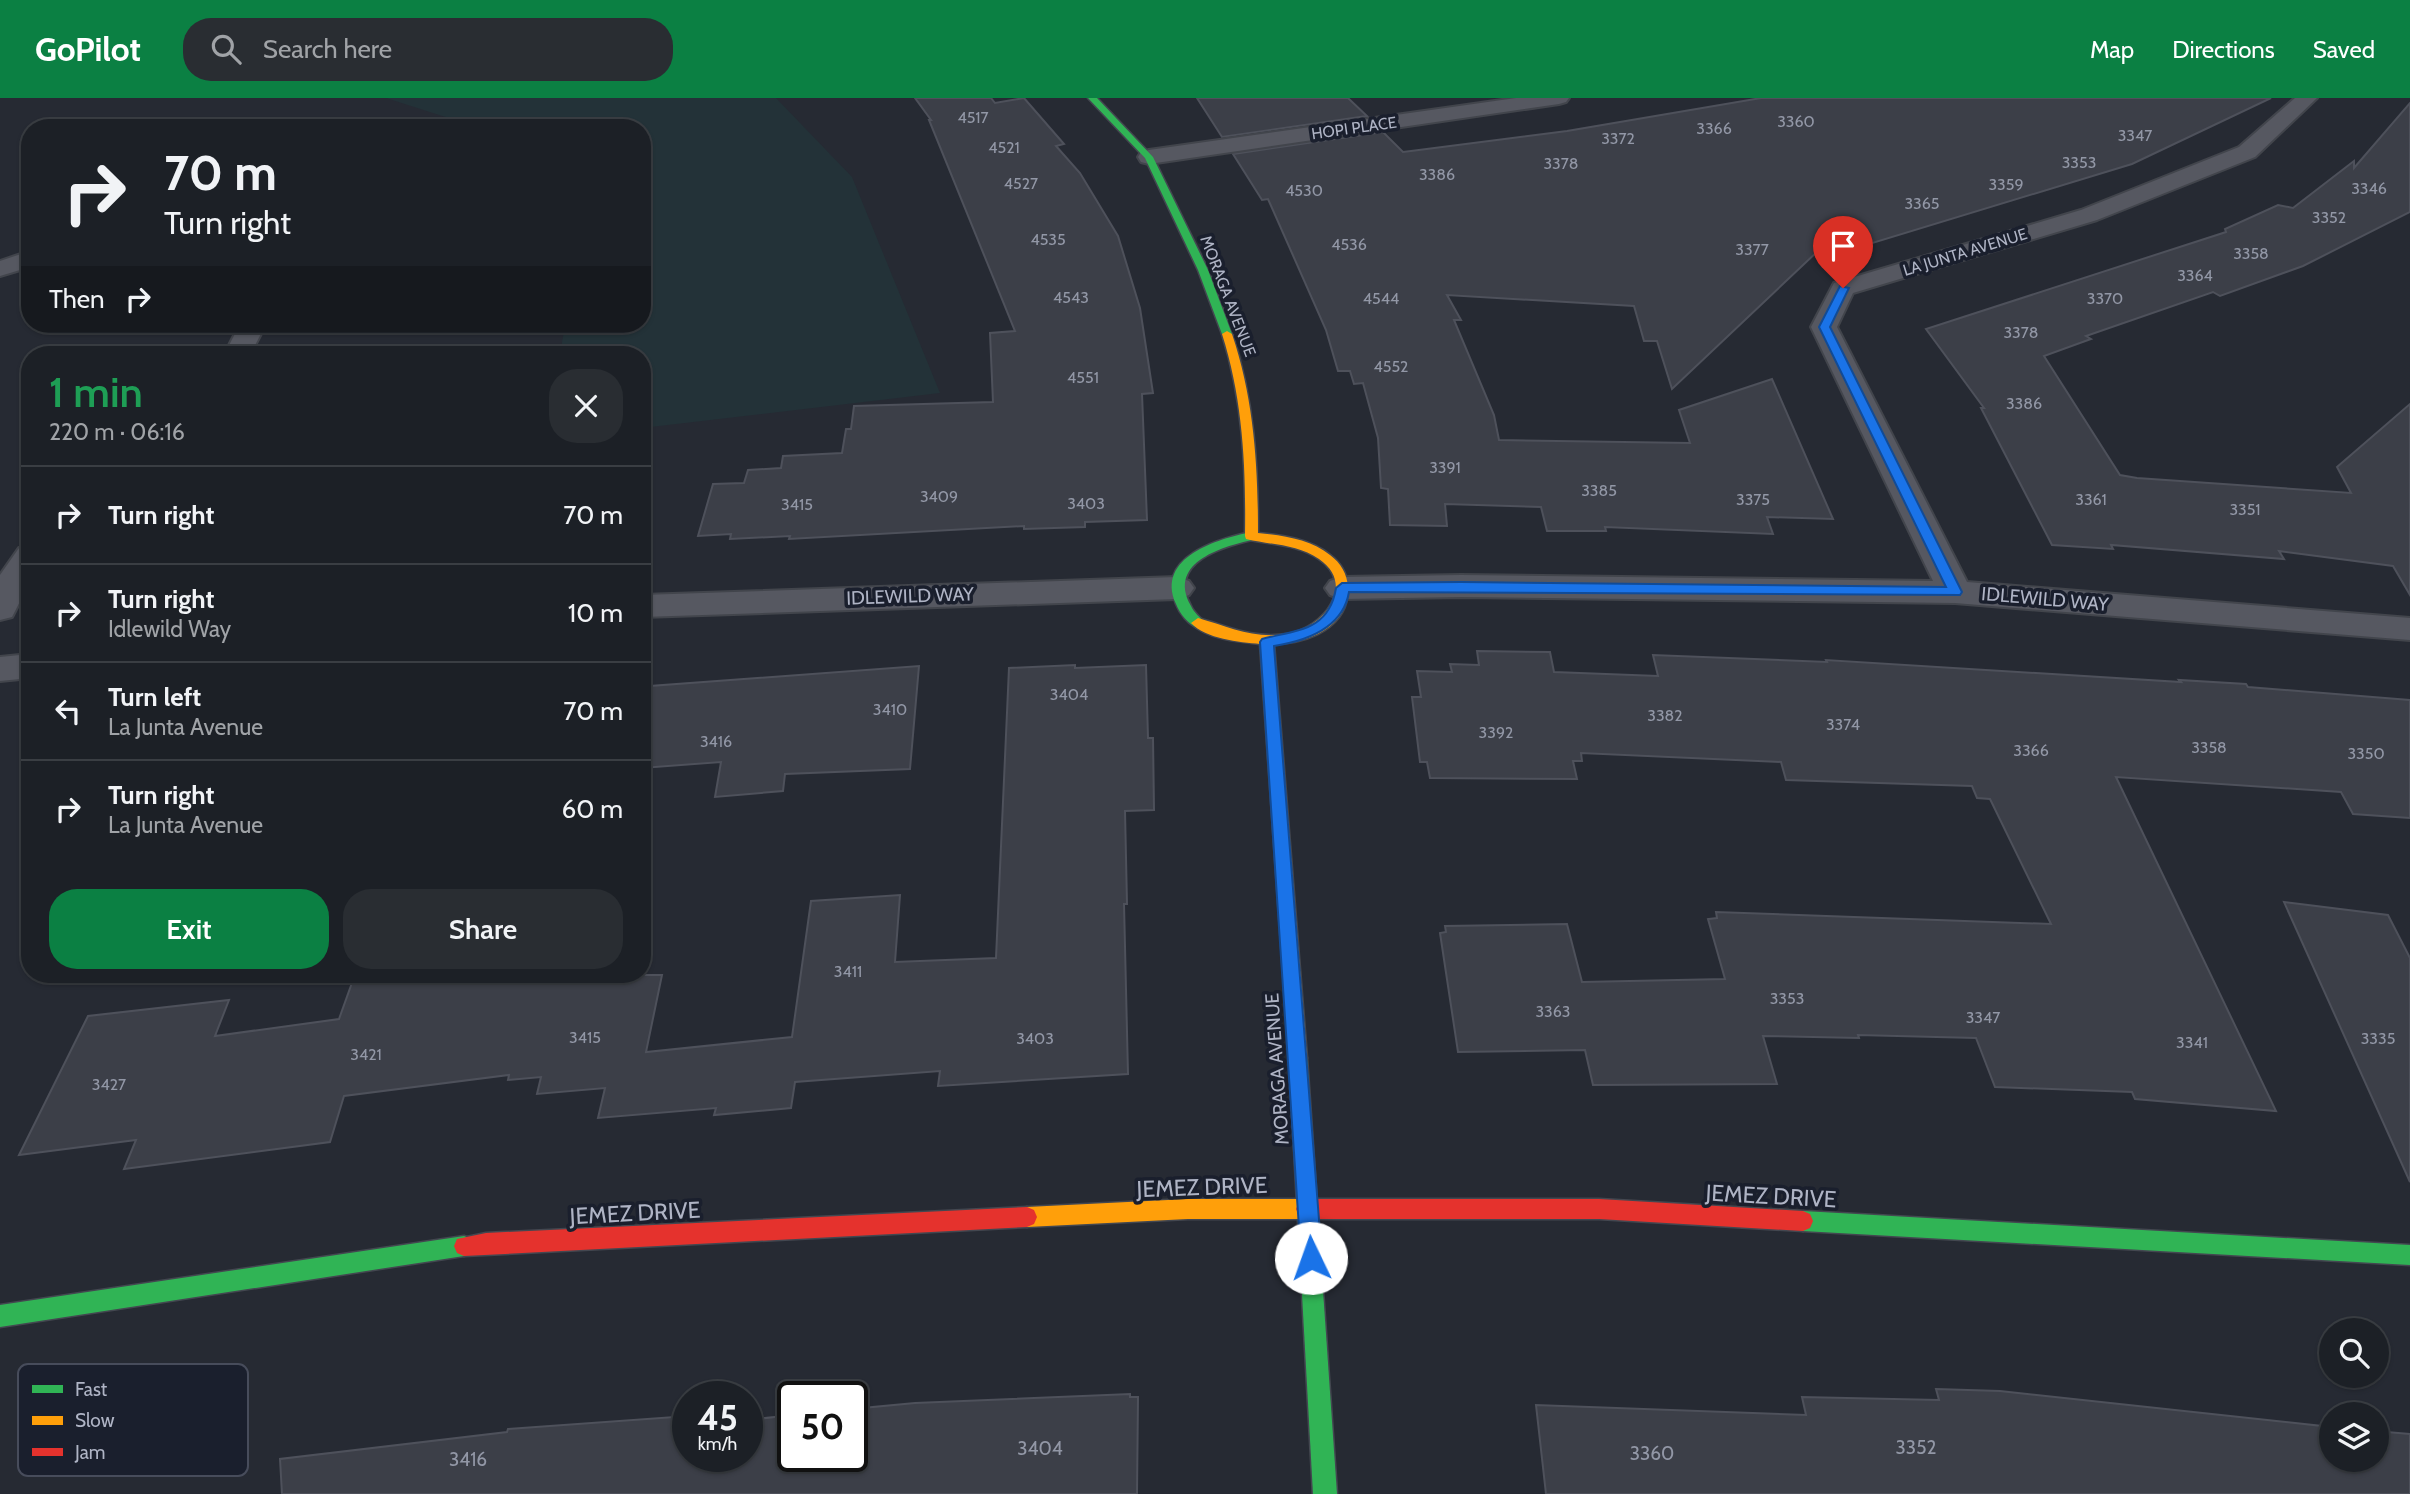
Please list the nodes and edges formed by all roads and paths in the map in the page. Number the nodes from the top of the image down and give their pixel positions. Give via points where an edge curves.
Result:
1 (1092, 98) edge
2 (1559, 98) edge
3 (2308, 98) edge
4 (1532, 100) edge
5 (1149, 157) junction
6 (21, 261) edge
7 (0, 269) edge
8 (1251, 536) junction
9 (21, 566) edge
10 (1177, 588) junction
11 (1342, 588) junction
12 (1955, 592) junction
13 (651, 606) edge
14 (0, 609) edge
15 (2410, 629) edge
16 (1267, 642) junction
17 (21, 667) edge
18 (0, 669) edge
19 (1309, 1207) junction
20 (2410, 1255) edge
21 (0, 1316) edge
22 (1325, 1494) edge

1 - 5 main road, MORAGA AVENUE
2 - 4 street, HOPI PLACE
3 - 12 street, LA JUNTA AVENUE via 2248,152 2089,215 1843,288 1824,327
4 - 5 street, HOPI PLACE
5 - 8 main road, MORAGA AVENUE via 1203,270 1236,359 1253,474
6 - 7 street
8 - 10 main road via 1208,547 1181,573
8 - 11 main road via 1303,544 1337,570
9 - 14 street
10 - 13 street, IDLEWILD WAY
10 - 16 main road via 1182,605 1194,620 1239,640
11 - 12 street, IDLEWILD WAY
11 - 16 main road via 1340,604 1322,624 1291,638
12 - 15 street, IDLEWILD WAY
16 - 19 main road, MORAGA AVENUE
17 - 18 street
19 - 20 main road, JEMEZ DRIVE via 1599,1209
19 - 21 main road, JEMEZ DRIVE via 486,1243
19 - 22 main road, MORAGA AVENUE

